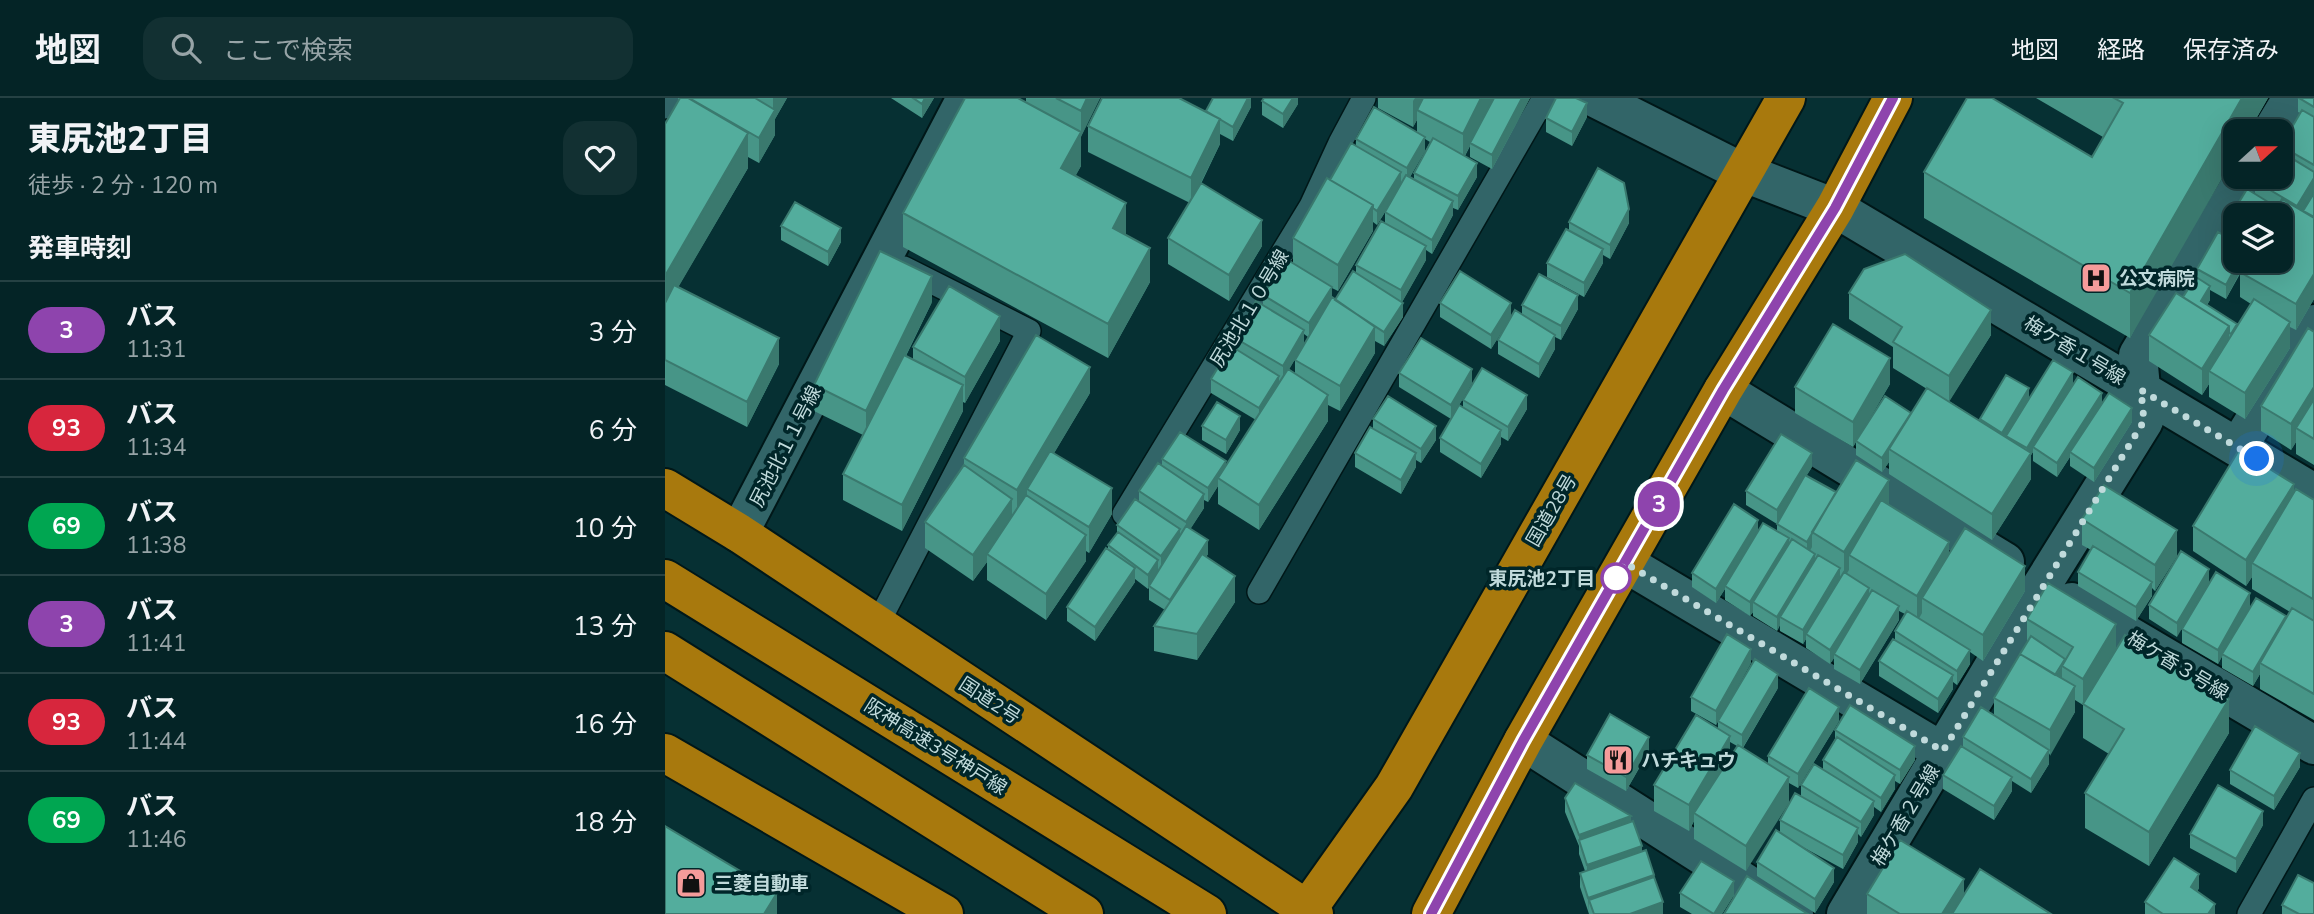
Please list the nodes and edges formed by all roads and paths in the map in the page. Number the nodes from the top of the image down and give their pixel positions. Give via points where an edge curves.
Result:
1 (667, 98) edge
2 (965, 98) edge
3 (1364, 98) edge
4 (1544, 98) edge
5 (1595, 98) edge
6 (1786, 98) edge
7 (1893, 98) edge
8 (2292, 98) edge
9 (665, 107) edge
10 (2279, 119) edge
11 (1742, 172) junction
12 (2238, 189) edge
13 (1835, 208) junction
14 (883, 257) junction
15 (2314, 324) edge
16 (1723, 390) junction
17 (2141, 390) junction
18 (2238, 447) junction
19 (665, 488) edge
20 (2314, 493) edge
21 (1124, 514) edge
22 (739, 533) junction
23 (1625, 563) junction
24 (665, 579) edge
25 (2042, 585) junction
26 (1259, 592) dead end
27 (877, 625) junction
28 (665, 650) edge
29 (1523, 741) junction
30 (2314, 745) edge
31 (1943, 751) junction
32 (665, 753) edge
33 (2314, 799) edge
34 (1308, 913) edge
35 (944, 914) edge
36 (1084, 914) edge
37 (1207, 914) edge
38 (1431, 914) edge
39 (1794, 914) edge
40 (1846, 914) edge
41 (2249, 914) edge

1 - 9 lane
2 - 14 street, 尻池北１１号線
3 - 21 lane, 尻池北１０号線 via 1311,206
4 - 26 lane
5 - 11 street, 梅ケ香１号線
6 - 11 highway, 国道28号
7 - 13 highway
8 - 10 street
11 - 13 street, 梅ケ香１号線
11 - 34 highway, 国道28号 via 1394,787
12 - 17 street, 梅ケ香２号線 via 2138,355
13 - 16 highway
13 - 17 street, 梅ケ香１号線
14 - 22 street, 尻池北１１号線
14 - 27 lane via 1029,331
15 - 18 street
16 - 23 highway
16 - 25 street, 梅ケ香３号線
17 - 18 street, 梅ケ香１号線
17 - 25 street, 梅ケ香２号線 via 2144,421
18 - 20 street, 梅ケ香１号線
19 - 22 highway, 国道2号
22 - 27 highway, 国道2号
23 - 29 highway
23 - 31 street
24 - 37 highway, 阪神高速3号神戸線
25 - 30 street, 梅ケ香３号線
25 - 31 street, 梅ケ香２号線
27 - 34 highway, 国道2号
28 - 36 highway
29 - 38 highway
29 - 39 street
31 - 40 street, 梅ケ香２号線
32 - 35 highway
33 - 41 lane

